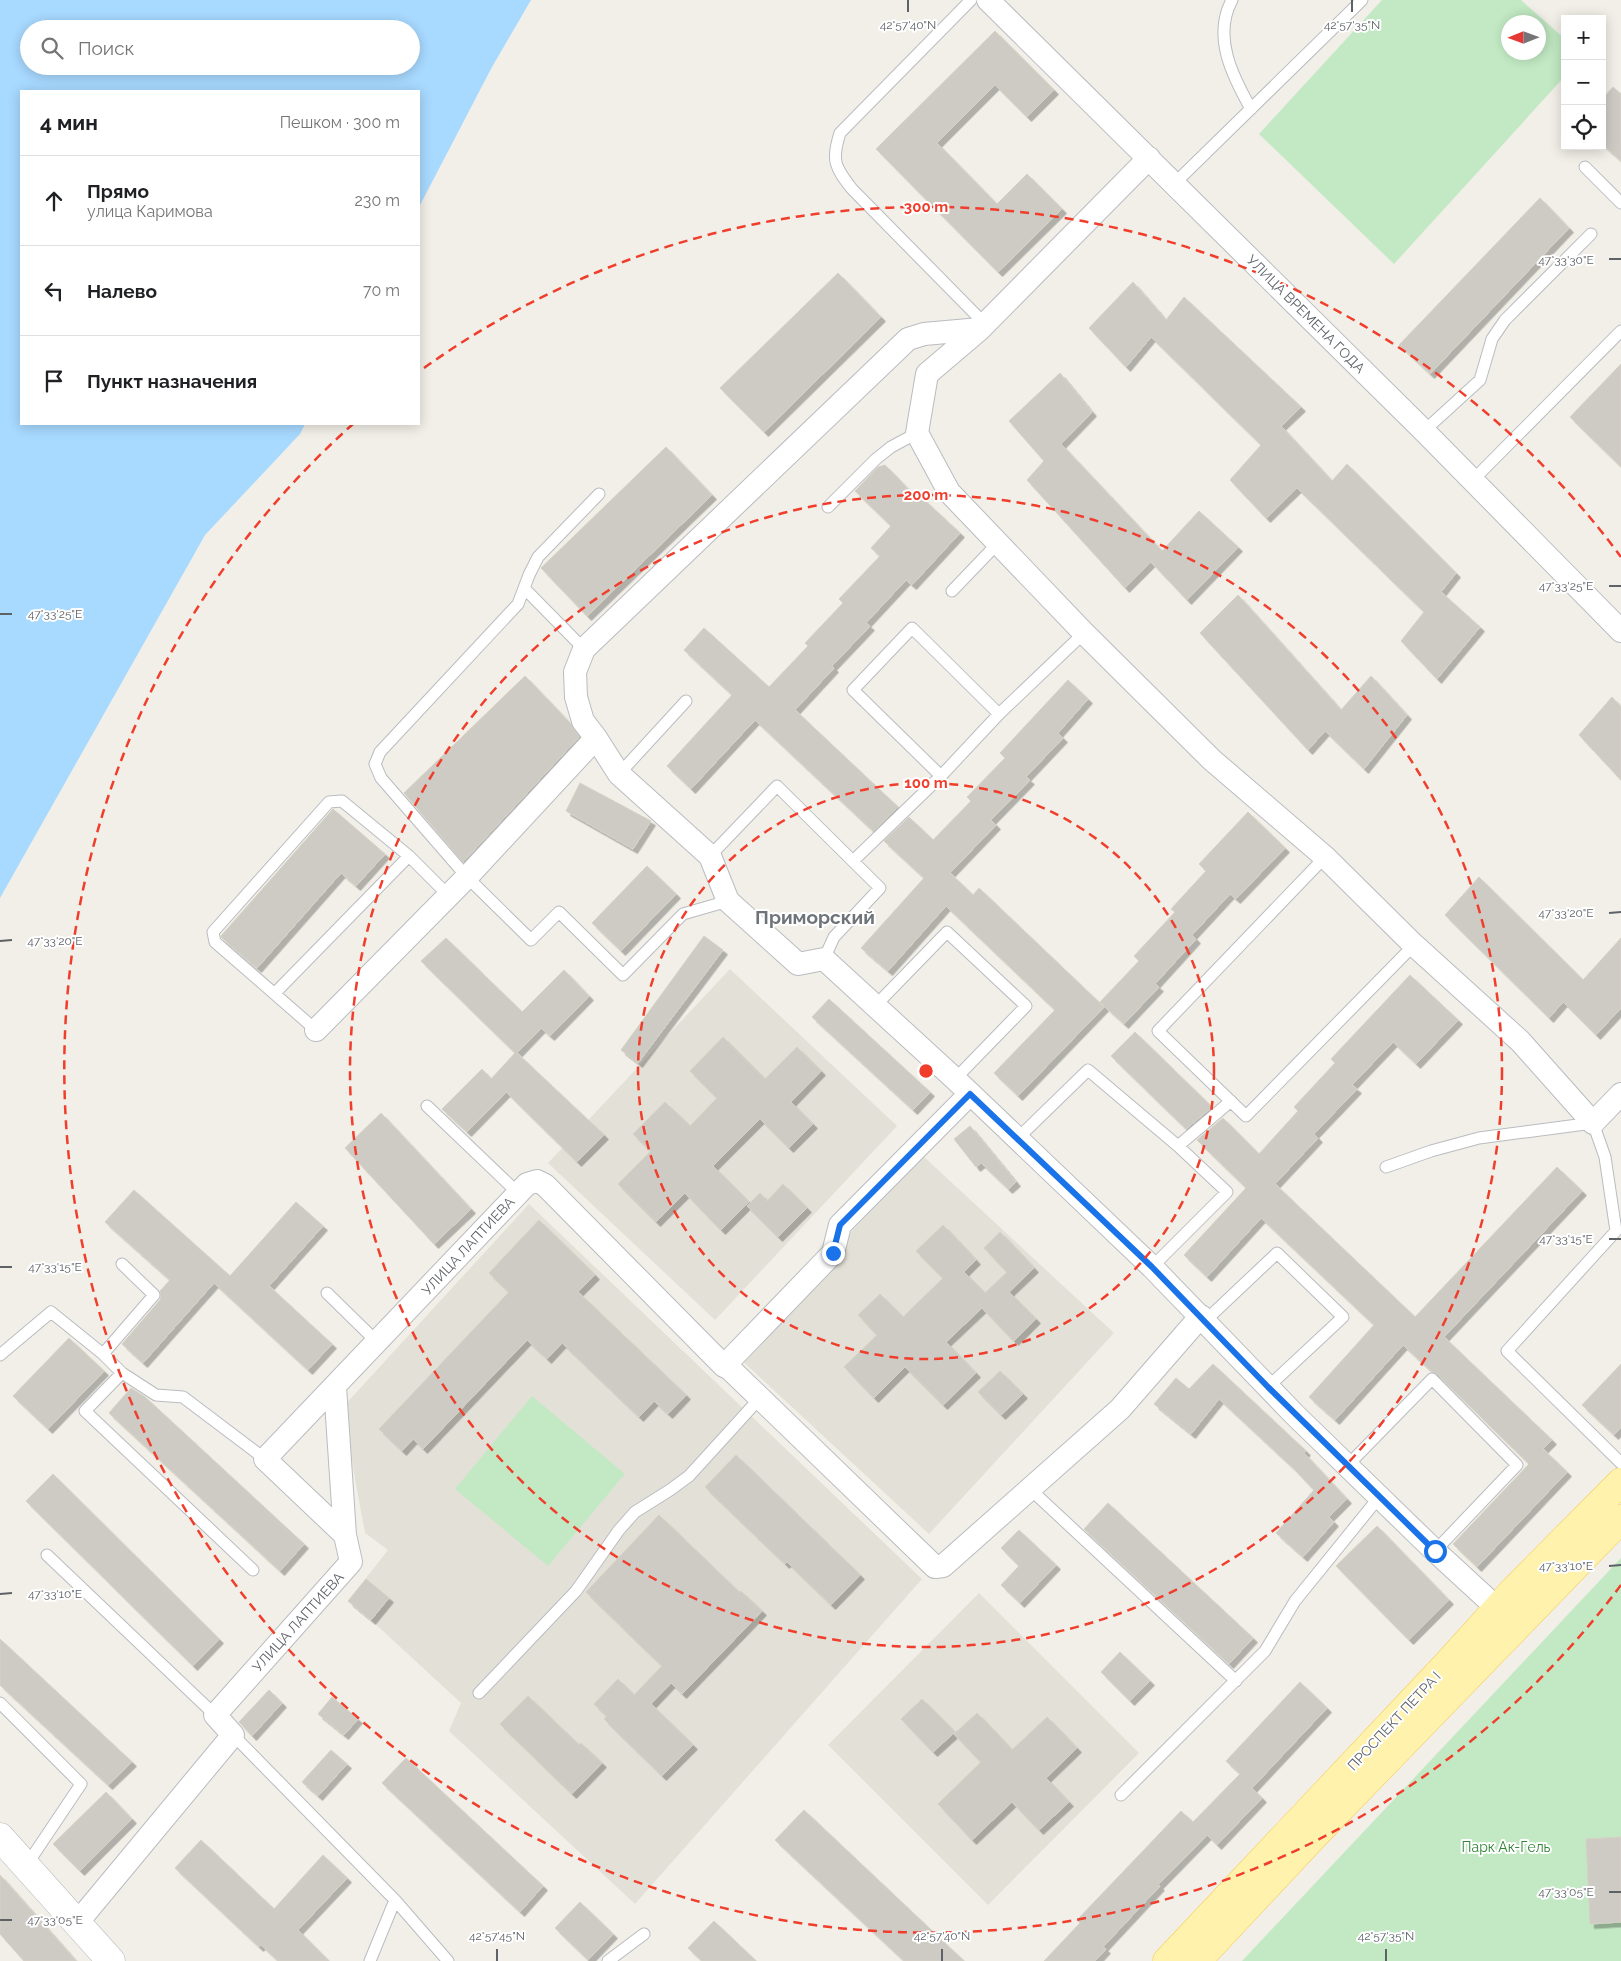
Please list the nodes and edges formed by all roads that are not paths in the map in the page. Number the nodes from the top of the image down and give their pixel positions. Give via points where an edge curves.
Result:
1 (971, 0) edge
2 (988, 0) edge
3 (1232, 0) edge
4 (1362, 0) edge
5 (1251, 110) junction
6 (1149, 158) junction
7 (1585, 167) dead end
8 (1174, 184) junction
9 (1621, 203) edge
10 (1591, 234) dead end
11 (983, 326) junction
12 (1621, 331) edge
13 (1424, 431) junction
14 (917, 433) junction
15 (1473, 480) junction
16 (599, 494) dead end
17 (828, 507) dead end
18 (998, 543) junction
19 (525, 589) junction
20 (952, 591) dead end
21 (1621, 631) edge
22 (1084, 633) junction
23 (584, 649) junction
24 (686, 701) dead end
25 (999, 714) junction
26 (596, 738) junction
27 (619, 774) junction
28 (941, 776) junction
29 (409, 856) junction
30 (710, 856) junction
31 (1325, 857) junction
32 (854, 860) junction
33 (467, 877) junction
34 (449, 896) junction
35 (728, 902) junction
36 (1414, 945) junction
37 (824, 958) junction
38 (275, 993) junction
39 (876, 1005) junction
40 (316, 1030) joint
41 (962, 1086) junction
42 (1621, 1094) edge
43 (1231, 1101) junction
44 (427, 1106) dead end
45 (1593, 1123) junction
46 (1017, 1139) junction
47 (1178, 1146) junction
48 (1386, 1167) dead end
49 (518, 1193) junction
50 (122, 1264) dead end
51 (1152, 1267) junction
52 (327, 1293) dead end
53 (1203, 1319) junction
54 (377, 1342) junction
55 (103, 1354) junction
56 (0, 1355) edge
57 (724, 1366) junction
58 (122, 1373) junction
59 (335, 1387) junction
60 (1268, 1387) junction
61 (760, 1398) junction
62 (266, 1459) junction
63 (1621, 1463) edge
64 (1348, 1466) junction
65 (1621, 1482) edge
66 (1029, 1488) junction
67 (1380, 1496) junction
68 (1621, 1519) edge
69 (345, 1535) junction
70 (1435, 1551) junction
71 (47, 1555) dead end
72 (253, 1570) dead end
73 (1506, 1617) junction
74 (1236, 1681) junction
75 (479, 1693) dead end
76 (0, 1703) edge
77 (215, 1715) junction
78 (234, 1735) junction
79 (1121, 1794) dead end
80 (0, 1837) edge
81 (26, 1866) junction
82 (395, 1900) junction
83 (77, 1923) junction
84 (644, 1934) dead end
85 (111, 1961) edge
86 (370, 1961) edge
87 (448, 1961) edge
88 (608, 1961) edge
89 (1167, 1961) edge
90 (1197, 1961) edge

1 - 11 lane via 840,133 834,151 837,169 852,189
2 - 6 street, УЛИЦА ВРЕМЕНА ГОДА
3 - 5 lane via 1224,34 1227,60
4 - 5 lane
5 - 8 lane
6 - 8 street, УЛИЦА ВРЕМЕНА ГОДА
6 - 11 street
7 - 9 lane
8 - 13 street, УЛИЦА ВРЕМЕНА ГОДА
10 - 13 lane via 1505,320 1492,339 1480,380
11 - 14 street via 927,374
11 - 23 street via 908,339
12 - 15 lane
13 - 15 street, УЛИЦА ВРЕМЕНА ГОДА
14 - 17 lane via 876,459
14 - 18 street via 949,492
15 - 21 street, УЛИЦА ВРЕМЕНА ГОДА
16 - 19 lane via 538,557
18 - 20 lane
18 - 22 street
19 - 23 lane
19 - 33 lane via 518,604 380,752 375,764 381,778
22 - 25 lane
22 - 31 street via 1212,760
23 - 26 street via 575,672 576,696 583,721
24 - 27 lane
25 - 28 lane
25 - 28 lane via 912,628 852,690
26 - 27 street
26 - 33 street
27 - 30 street
28 - 32 lane
29 - 34 lane
29 - 38 lane
29 - 38 lane via 342,802 328,802 213,932 216,942
30 - 32 lane via 777,786
30 - 35 street
31 - 36 street
31 - 43 lane via 1158,1031
32 - 37 lane via 880,888 834,937
33 - 34 street
33 - 35 lane via 531,940 559,912 622,975 683,914
34 - 40 street
35 - 37 street via 798,964
36 - 43 lane via 1246,1116
36 - 45 street via 1520,1041
37 - 39 street
38 - 40 lane
39 - 41 street
39 - 41 lane via 947,932 1026,1006
41 - 46 street
41 - 57 street via 840,1225 833,1253
42 - 45 street
43 - 47 lane
44 - 49 lane
45 - 48 lane via 1479,1138
45 - 63 lane via 1605,1157 1616,1231 1507,1350
46 - 47 lane via 1088,1070
46 - 51 street
47 - 51 lane via 1226,1192
49 - 54 street, УЛИЦА ЛАПТИЕВА
49 - 57 street, УЛИЦА ЛАПТИЕВА via 527,1184 537,1181 552,1192
50 - 55 lane via 154,1295
51 - 53 street
52 - 54 lane
53 - 60 street
53 - 60 lane via 1277,1254 1343,1317
53 - 66 street via 1120,1410
54 - 59 street, УЛИЦА ЛАПТИЕВА
55 - 56 lane via 51,1312
55 - 58 lane
57 - 61 street
58 - 62 lane via 156,1395 183,1397
58 - 72 lane via 85,1411
59 - 62 street
59 - 69 street, УЛИЦА ЛАПТИЕВА
60 - 64 street
61 - 66 street via 935,1567 943,1566
61 - 75 lane via 689,1476 635,1512 576,1591
62 - 69 street
64 - 67 street
64 - 70 lane via 1432,1379 1517,1465
65 - 73 main road, ПРОСПЕКТ ПЕТРА I
66 - 74 lane
67 - 70 street
67 - 74 lane via 1295,1601 1265,1651
68 - 73 main road, ПРОСПЕКТ ПЕТРА I
69 - 77 street, УЛИЦА ЛАПТИЕВА via 351,1562
70 - 73 street
71 - 77 lane
73 - 89 main road, ПРОСПЕКТ ПЕТРА I via 1441,1670
73 - 90 main road, ПРОСПЕКТ ПЕТРА I via 1314,1836
74 - 79 lane
76 - 81 lane via 81,1784
77 - 78 street
78 - 82 lane
78 - 83 street
80 - 81 street
81 - 83 street
82 - 86 lane
82 - 87 lane
83 - 85 street
84 - 88 lane

